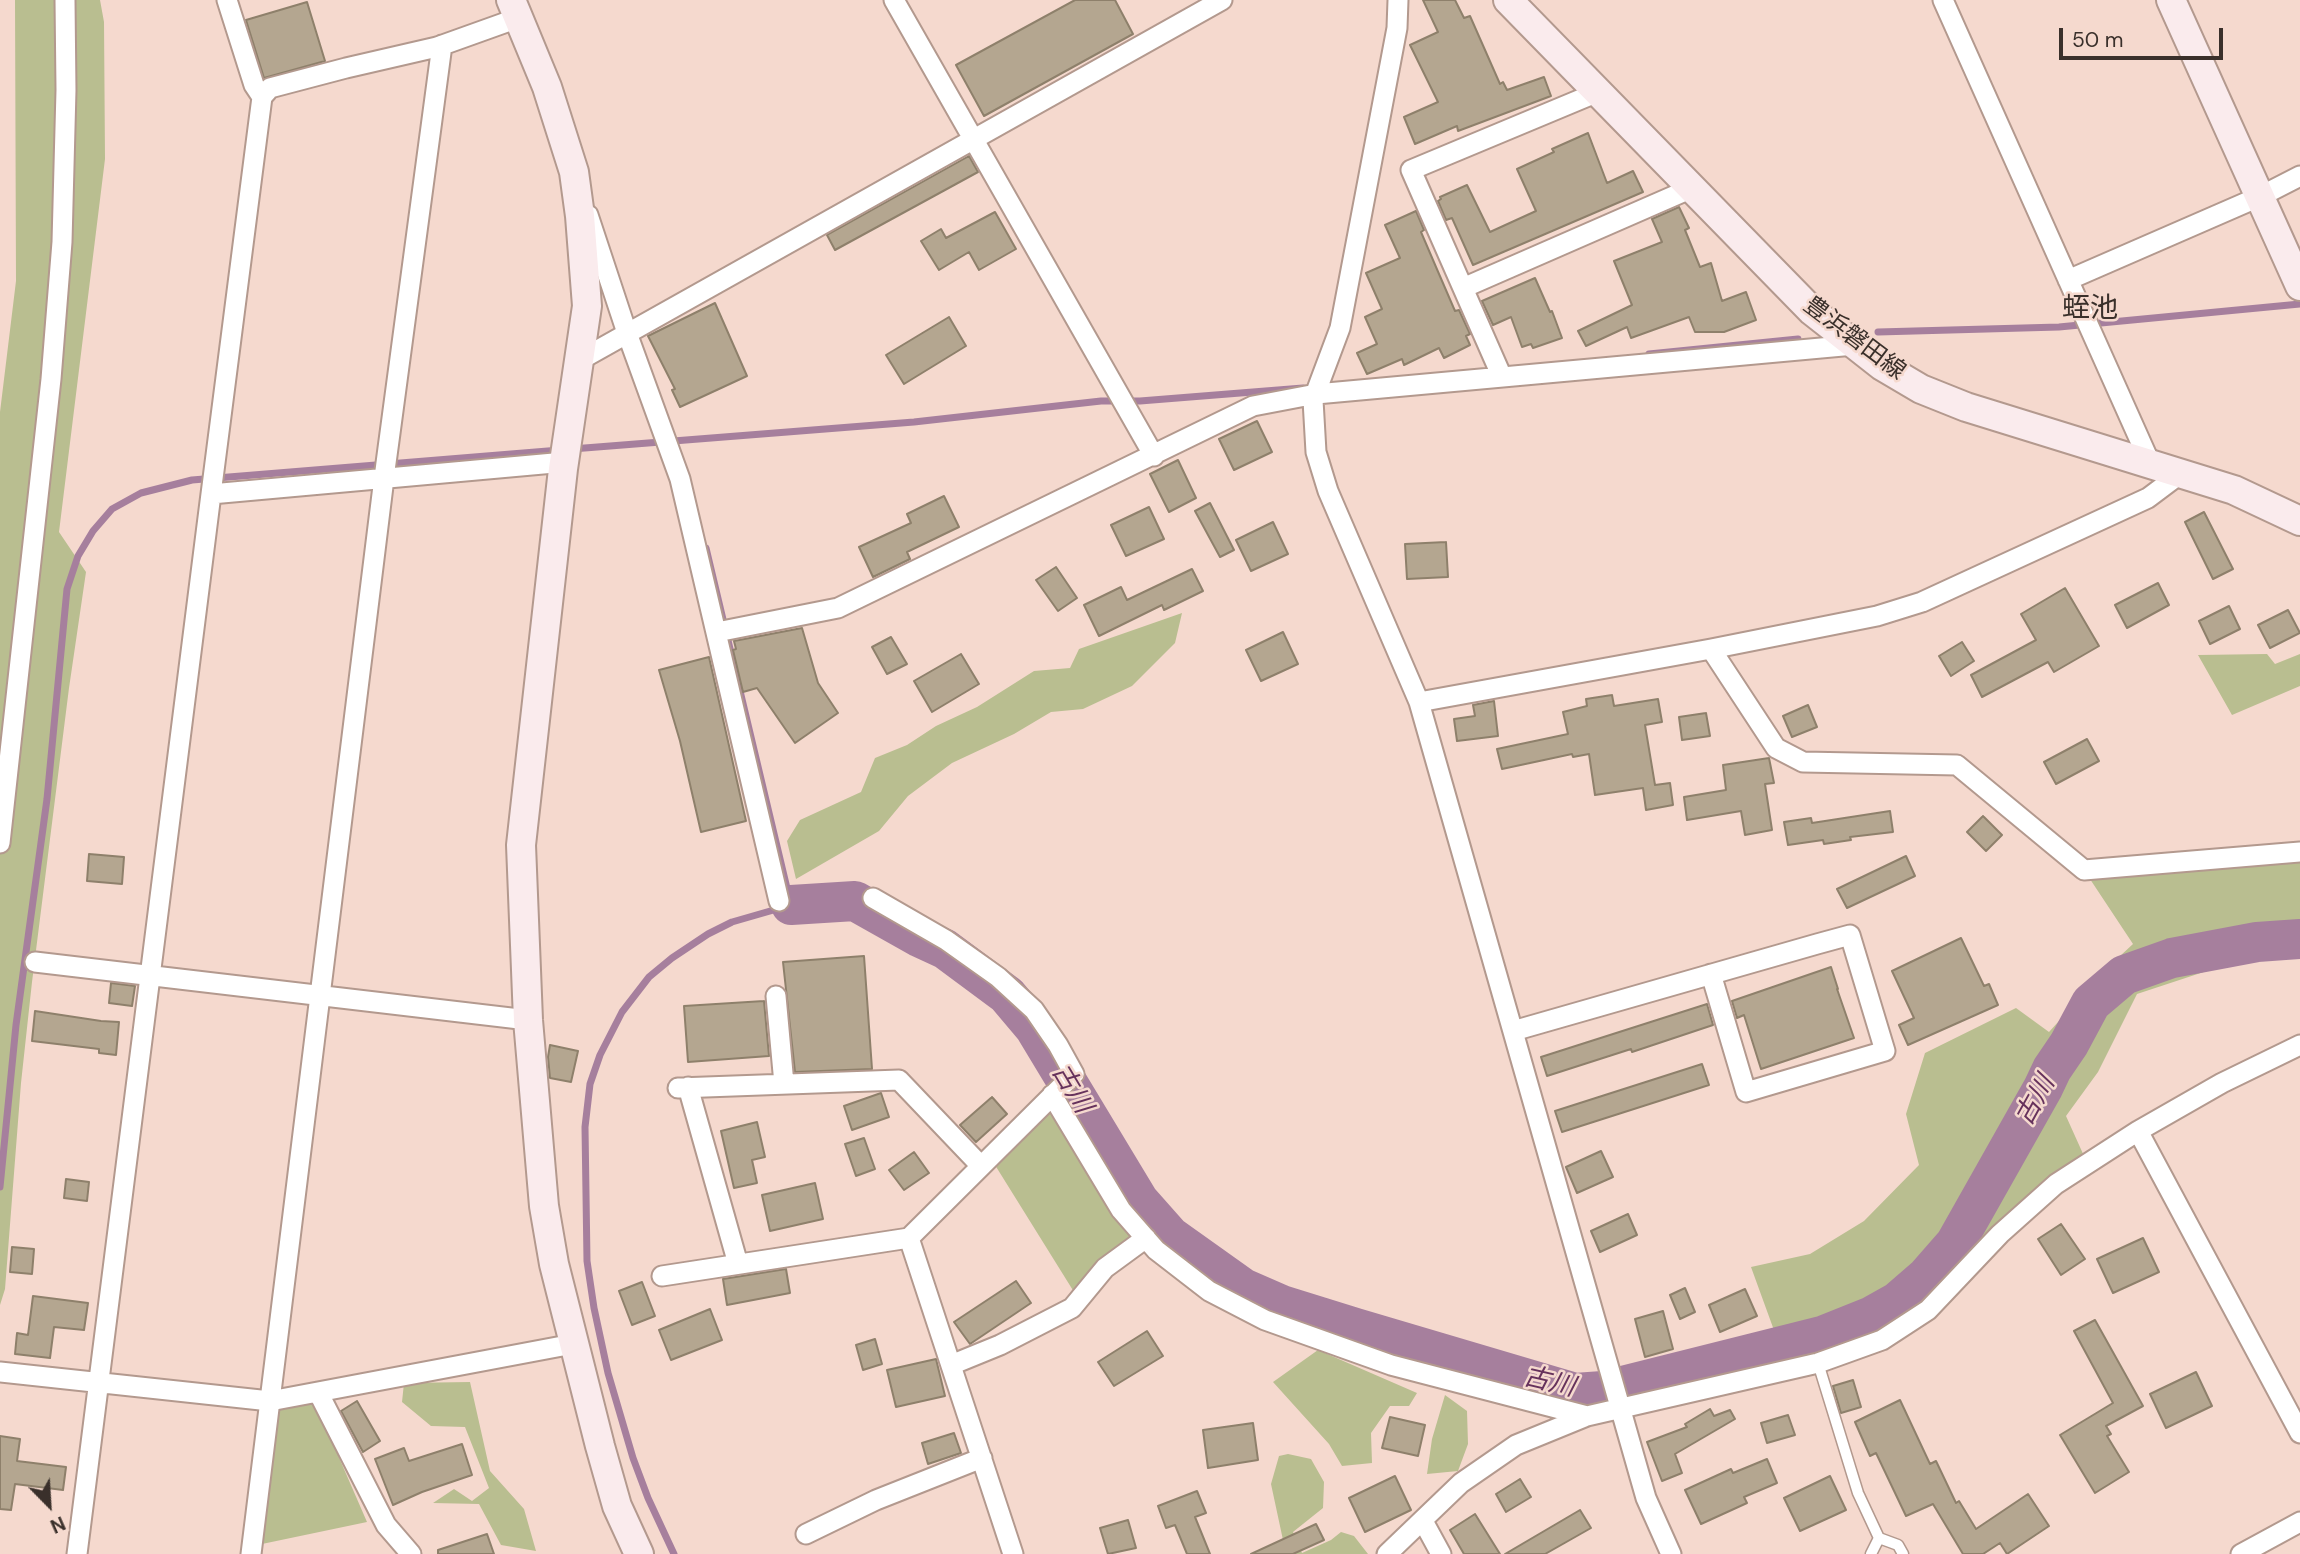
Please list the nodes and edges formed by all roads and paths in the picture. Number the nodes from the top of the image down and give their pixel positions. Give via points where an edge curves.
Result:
1 (65, 0) edge
2 (227, 0) edge
3 (894, 0) edge
4 (1222, 0) edge
5 (1398, 0) edge
6 (1508, 0) edge
7 (1943, 0) edge
8 (2171, 0) edge
9 (514, 9) edge
10 (442, 46) junction
11 (1598, 92) junction
12 (262, 97) junction
13 (973, 140) junction
14 (573, 172) junction
15 (2300, 176) edge
16 (1692, 188) junction
17 (2261, 196) junction
18 (2068, 280) junction
19 (2300, 286) edge
20 (1463, 288) junction
21 (627, 333) junction
22 (1854, 345) junction
23 (580, 360) junction
24 (1502, 377) junction
25 (1316, 394) junction
26 (567, 452) junction
27 (1154, 456) junction
28 (2151, 465) junction
29 (2180, 474) junction
30 (384, 478) junction
31 (211, 494) junction
32 (2300, 521) edge
33 (717, 632) junction
34 (1711, 649) junction
35 (1419, 702) junction
36 (4, 757) edge
37 (0, 843) edge
38 (2300, 852) edge
39 (873, 898) dead end
40 (779, 901) dead end
41 (35, 962) dead end
42 (150, 974) junction
43 (1711, 974) junction
44 (320, 996) junction
45 (776, 996) dead end
46 (528, 1020) junction
47 (1513, 1031) junction
48 (2300, 1045) edge
49 (784, 1084) junction
50 (1052, 1095) junction
51 (2138, 1131) junction
52 (981, 1166) junction
53 (909, 1238) junction
54 (1146, 1238) junction
55 (738, 1264) junction
56 (662, 1276) dead end
57 (572, 1344) junction
58 (1818, 1363) junction
59 (951, 1365) junction
60 (2, 1372) edge
61 (99, 1383) junction
62 (318, 1392) junction
63 (270, 1401) junction
64 (1620, 1408) junction
65 (1587, 1416) junction
66 (2300, 1433) edge
67 (982, 1458) junction
68 (1423, 1521) junction
69 (2300, 1522) edge
70 (806, 1534) dead end
71 (1879, 1538) junction
72 (77, 1554) edge
73 (251, 1554) edge
74 (411, 1554) edge
75 (639, 1554) edge
76 (1013, 1554) edge
77 (1387, 1554) edge
78 (1441, 1554) edge
79 (1671, 1554) edge
80 (1871, 1554) edge
81 (1903, 1554) edge
82 (2241, 1554) edge

1 - 36 street via 62,243 51,379
2 - 12 street
3 - 13 street
4 - 13 street
5 - 25 street via 1340,328
6 - 11 street, 豊浜磐田線
7 - 18 street
8 - 17 street
9 - 10 street
9 - 14 street via 547,87
10 - 12 street via 270,88
10 - 30 street
11 - 16 street, 豊浜磐田線
11 - 20 street via 1411,170
12 - 31 street
13 - 21 street
13 - 27 street
14 - 21 street
14 - 23 street via 587,306
15 - 17 street
16 - 20 street
16 - 22 street, 豊浜磐田線 via 1812,311
17 - 18 street
17 - 19 street
18 - 28 street
20 - 24 street
21 - 23 street
21 - 33 street via 680,479
22 - 24 street
22 - 28 street, 豊浜磐田線 via 1921,389
23 - 26 street
24 - 25 street
25 - 27 street via 1253,406
25 - 35 street via 1317,452 1328,491
26 - 30 street
26 - 46 street via 521,845
27 - 33 street via 838,608
28 - 29 street, 豊浜磐田線
29 - 32 street, 豊浜磐田線 via 2234,490
29 - 34 street via 2148,498 1922,602 1877,617
30 - 31 street
30 - 44 street
31 - 42 street
33 - 40 street
34 - 35 street
34 - 38 street via 1776,748 1803,762 1957,765 2084,870
35 - 47 street
36 - 37 street
39 - 50 street via 956,947 1034,1010 1074,1074
41 - 42 street
42 - 44 street
42 - 61 street
43 - 43 street via 1850,934 1885,1051 1745,1092
43 - 47 street
44 - 46 street
44 - 63 street
45 - 49 street
46 - 57 street via 544,1206
47 - 64 street
48 - 51 street
49 - 52 street via 899,1080
49 - 55 street via 683,1088
50 - 52 street
50 - 54 street via 1121,1210
51 - 58 street via 2056,1184 2000,1234 1928,1310 1882,1340
51 - 66 street
52 - 53 street
53 - 55 street
53 - 59 street
54 - 59 street via 1105,1268 1072,1308
54 - 65 street via 1209,1292 1265,1320 1391,1365
55 - 56 street
57 - 62 street
57 - 75 street via 617,1506
58 - 64 street
58 - 71 lane via 1858,1493
59 - 67 street
60 - 61 street
61 - 63 street
61 - 72 street
62 - 63 street
62 - 74 street via 386,1525
63 - 73 street
64 - 65 street
64 - 79 street via 1646,1498
65 - 68 street via 1516,1446 1461,1483
67 - 70 street
67 - 76 street
68 - 77 street
68 - 78 street
69 - 82 street
71 - 80 lane
71 - 81 lane via 1898,1545

